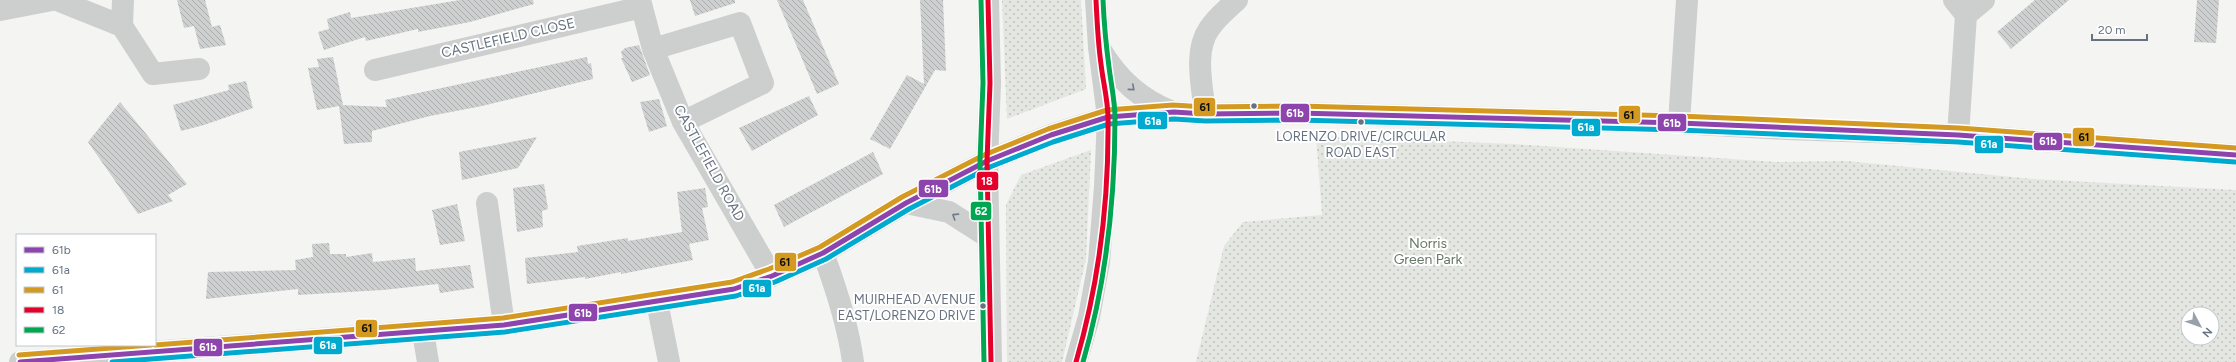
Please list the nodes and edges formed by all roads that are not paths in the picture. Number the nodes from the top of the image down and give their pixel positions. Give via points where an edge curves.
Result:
1 (52, 0) edge
2 (57, 0) edge
3 (123, 0) edge
4 (988, 0) edge
5 (1096, 0) edge
6 (1237, 0) edge
7 (1687, 0) edge
8 (1984, 0) edge
9 (641, 3) edge
10 (1960, 8) edge
11 (0, 10) edge
12 (122, 26) junction
13 (1099, 47) junction
14 (653, 49) junction
15 (199, 69) dead end
16 (375, 70) dead end
17 (1174, 112) junction
18 (1205, 114) junction
19 (1108, 117) junction
20 (683, 122) junction
21 (1679, 123) junction
22 (1958, 135) junction
23 (2236, 155) edge
24 (987, 161) junction
25 (487, 203) dead end
26 (906, 203) junction
27 (988, 237) junction
28 (823, 253) junction
29 (772, 276) junction
30 (657, 302) junction
31 (504, 325) junction
32 (423, 332) junction
33 (20, 362) edge
34 (428, 362) edge
35 (669, 362) edge
36 (853, 362) edge
37 (991, 362) edge
38 (1076, 362) edge

1 - 11 street
2 - 12 street
3 - 12 street
4 - 24 street via 990,82
5 - 13 street
6 - 18 street via 1214,22 1204,39 1201,56
7 - 21 street
8 - 10 street
9 - 14 street, CASTLEFIELD ROAD
9 - 16 street, CASTLEFIELD CLOSE
10 - 22 street
12 - 15 street via 153,74
13 -> 17 street via 1115,72 1133,90
13 - 19 street
14 - 20 street, CASTLEFIELD ROAD
14 - 20 street via 740,23 763,83
17 - 18 street
17 - 19 street
18 - 21 street
19 - 24 street via 1051,135
19 - 38 street via 1099,262 1089,317
20 - 29 street, CASTLEFIELD ROAD
21 - 22 street
22 - 23 street
24 - 26 street
24 - 27 street
25 - 31 street
27 -> 26 street via 949,212
26 - 28 street
27 - 37 street
28 - 29 street
28 - 36 street via 850,338
29 - 30 street via 734,289
30 - 31 street
30 - 35 street
31 - 32 street
32 - 33 street
32 - 34 street

